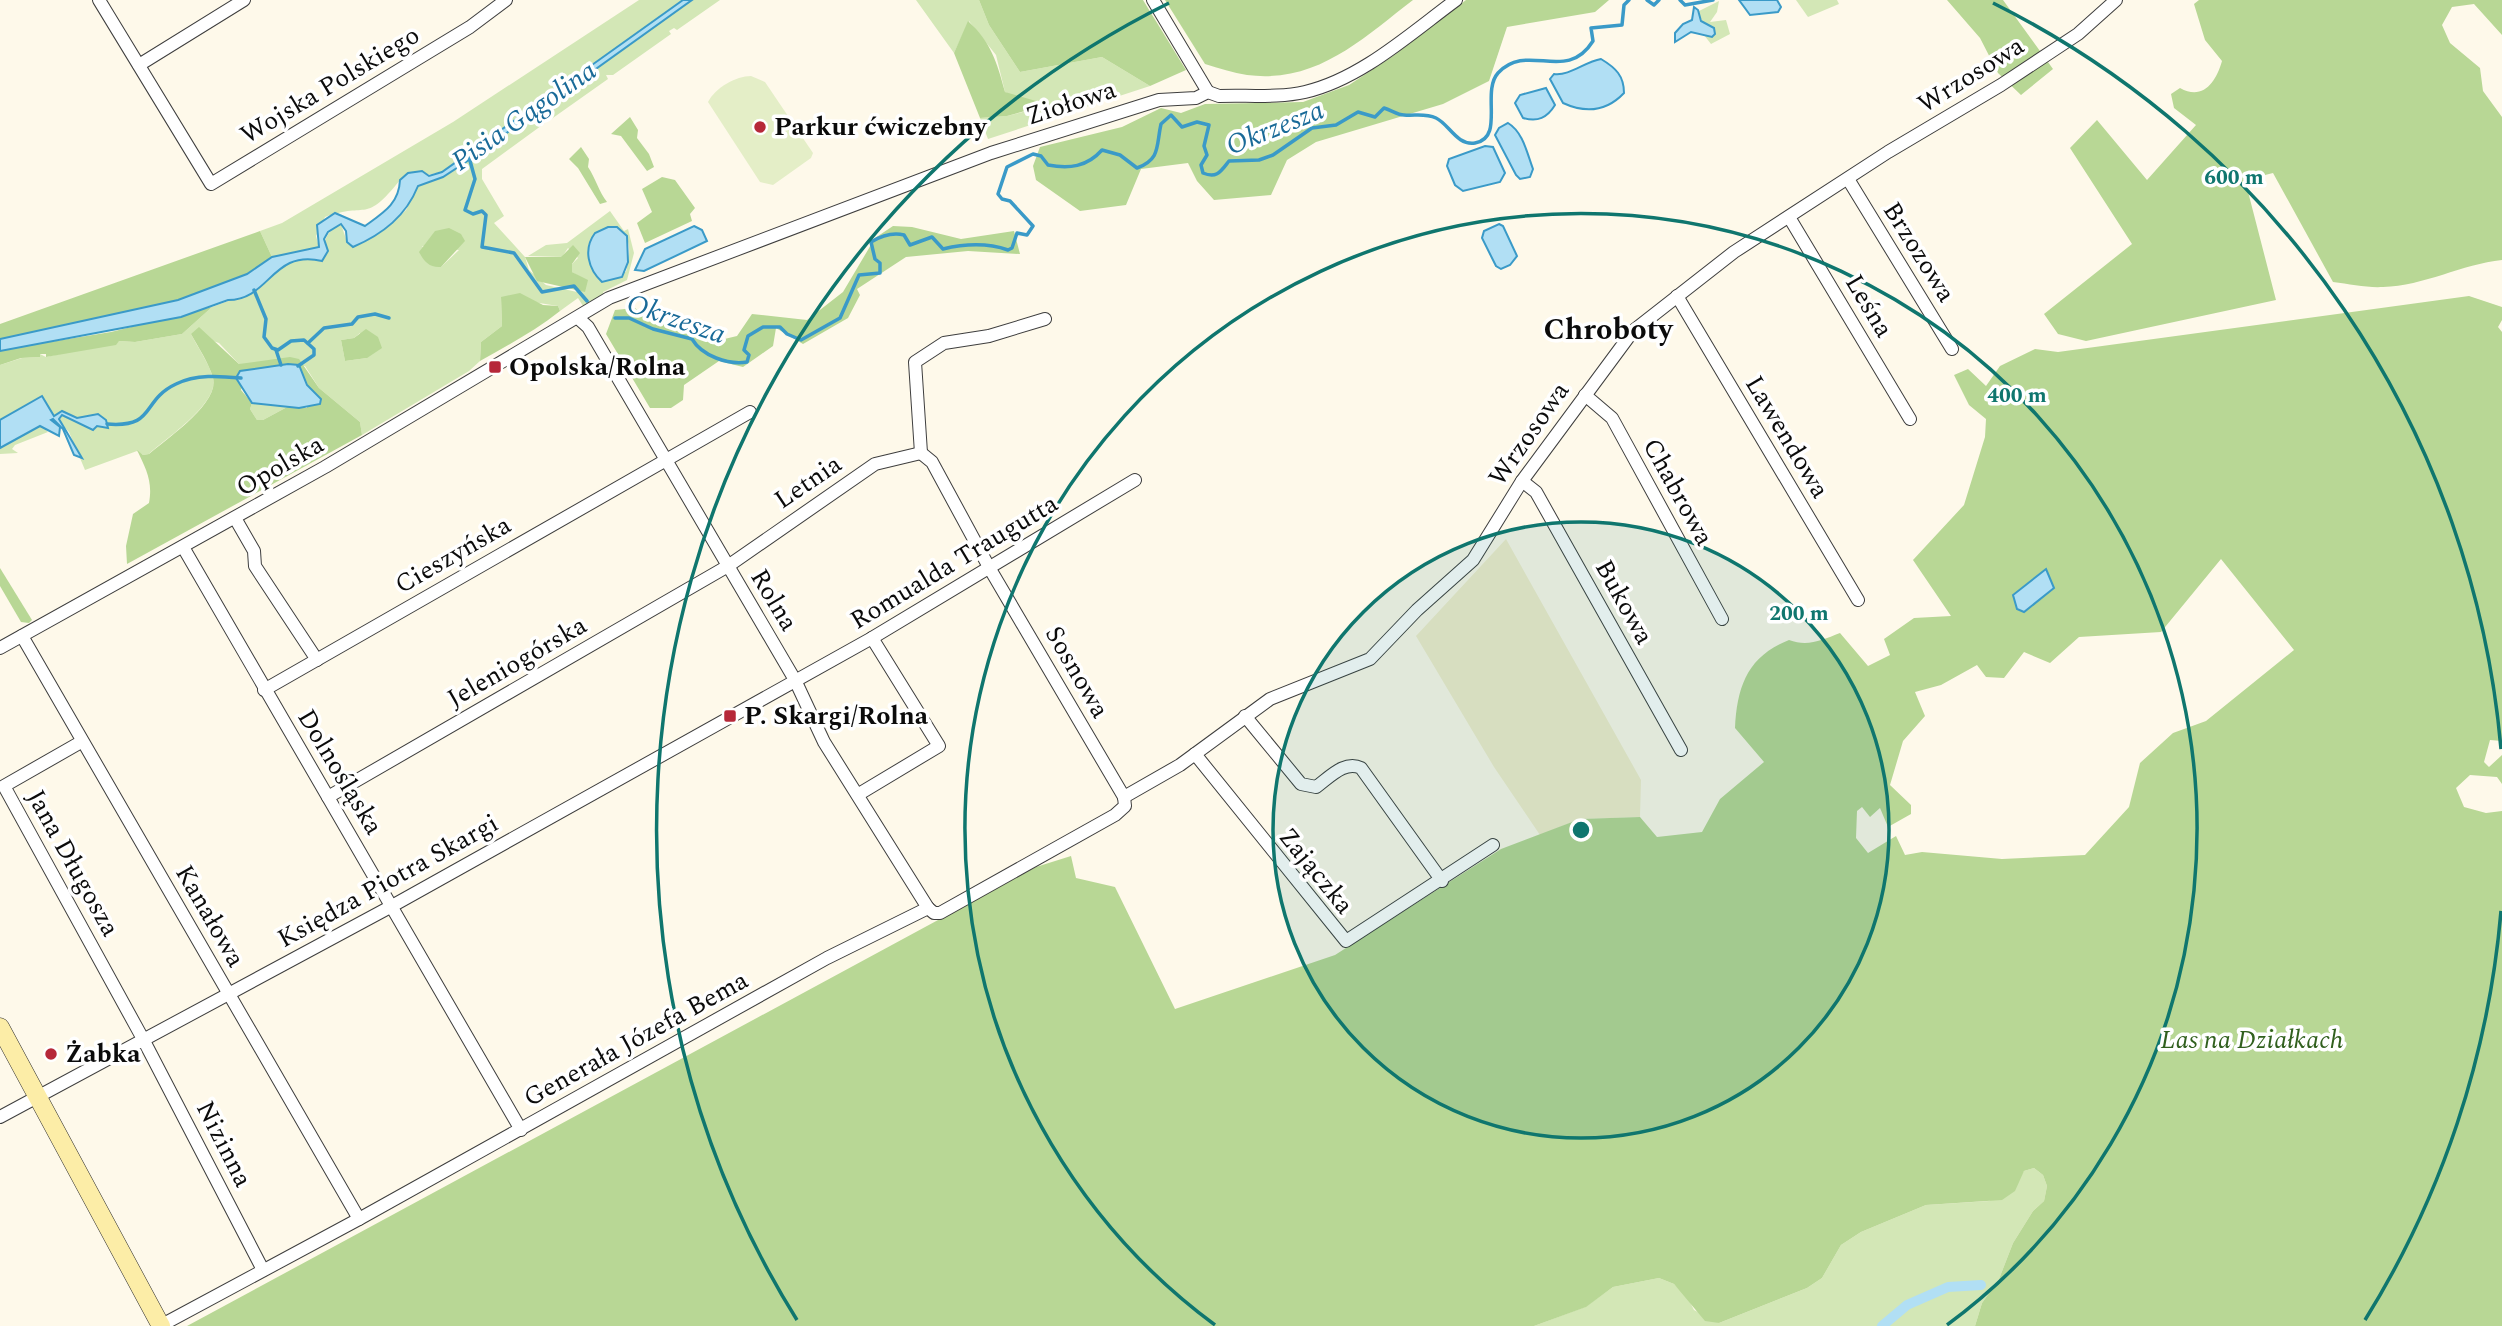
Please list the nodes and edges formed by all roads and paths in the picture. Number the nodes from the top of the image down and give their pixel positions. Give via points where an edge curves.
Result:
1 (99, 0) edge
2 (244, 0) edge
3 (506, 0) edge
4 (1153, 0) edge
5 (1456, 0) edge
6 (2116, 0) edge
7 (139, 65) junction
8 (1208, 92) junction
9 (1847, 179) junction
10 (1789, 217) junction
11 (1677, 296) junction
12 (582, 314) junction
13 (1045, 320) dead end
14 (1952, 349) dead end
15 (1585, 395) junction
16 (750, 412) dead end
17 (1910, 419) dead end
18 (921, 453) junction
19 (665, 460) junction
20 (1135, 480) dead end
21 (1522, 481) junction
22 (235, 518) junction
23 (183, 547) junction
24 (728, 566) junction
25 (990, 569) junction
26 (1857, 600) dead end
27 (1722, 619) dead end
28 (22, 636) junction
29 (872, 638) junction
30 (0, 648) edge
31 (317, 660) junction
32 (795, 680) junction
33 (264, 690) junction
34 (1245, 716) junction
35 (81, 742) junction
36 (1681, 750) dead end
37 (1195, 754) junction
38 (859, 794) junction
39 (328, 797) junction
40 (1124, 797) junction
41 (1493, 845) dead end
42 (1442, 881) junction
43 (392, 906) junction
44 (928, 908) junction
45 (229, 994) junction
46 (0, 1027) edge
47 (144, 1039) junction
48 (37, 1097) junction
49 (0, 1117) edge
50 (521, 1130) junction
51 (359, 1219) junction
52 (263, 1270) junction
53 (160, 1326) edge

1 - 7 street
2 - 7 street
3 - 7 street, Wojska Polskiego via 470,27 211,184
4 - 8 street
5 - 8 street, Ziołowa via 1329,86 1302,93 1219,96
6 - 9 street, Wrzosowa via 2078,34
8 - 12 street, Ziołowa via 1159,100 991,153 609,298
9 - 10 street, Wrzosowa
9 - 14 street, Brzozowa
10 - 11 street, Wrzosowa
10 - 17 street, Leśna
11 - 15 street, Wrzosowa via 1623,341
11 - 26 street, Lawendowa
12 - 19 street, Rolna
12 - 22 street, Opolska
13 - 18 street via 944,343 915,362
15 - 21 street, Wrzosowa
15 - 27 street, Chabrowa via 1612,418
16 - 19 street, Cieszyńska
18 - 24 street, Letnia via 875,464
18 - 25 street, Sosnowa via 932,462
19 - 24 street, Rolna
19 - 31 street, Cieszyńska
20 - 25 street, Romualda Traugutta
21 - 34 street, Wrzosowa via 1472,560 1417,610 1385,648 1353,668 1287,689
21 - 36 street, Bukowa via 1536,492
22 - 23 street, Opolska
22 - 31 street via 254,551 255,566
23 - 28 street, Opolska
23 - 33 street, Dolnośląska
24 - 32 street, Rolna
24 - 39 street, Jeleniogórska
25 - 29 street, Romualda Traugutta
25 - 40 street, Sosnowa
28 - 30 street, Opolska
28 - 35 street, Kanałowa
29 - 32 street, Romualda Traugutta
29 - 38 street via 939,746
31 - 33 street, Cieszyńska
32 - 38 street, Rolna via 824,742
32 - 43 street, Księdza Piotra Skargi
33 - 39 street, Dolnośląska
34 - 37 street, Wrzosowa
34 - 42 street via 1301,784 1316,787 1346,766 1361,768
35 - 45 street, Kanałowa
35 - 47 street, Jana Długosza via 4,786
37 - 40 street, Wrzosowa
37 - 42 street, Zajączka via 1346,942
38 - 44 street, Rolna
39 - 43 street, Dolnośląska
40 - 44 street, Generała Józefa Bema via 1125,806 1115,815 940,913
41 - 42 street, Zajączka
43 - 45 street, Księdza Piotra Skargi
43 - 50 street, Dolnośląska
44 - 50 street, Generała Józefa Bema via 827,958
45 - 47 street, Księdza Piotra Skargi
45 - 51 street, Kanałowa
46 - 48 main road
47 - 48 street, Księdza Piotra Skargi
47 - 52 street, Nizinna
48 - 49 street, Księdza Piotra Skargi
48 - 53 main road
50 - 51 street, Generała Józefa Bema
51 - 52 street, Generała Józefa Bema
52 - 53 street, Generała Józefa Bema

